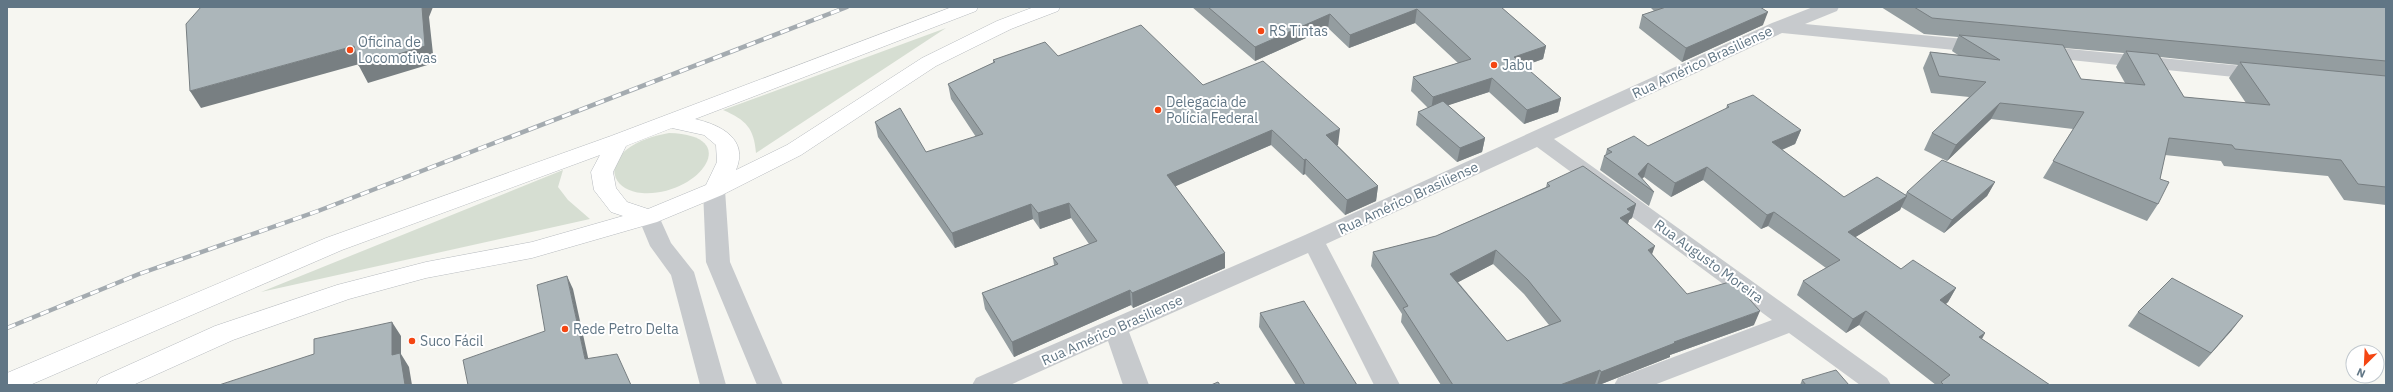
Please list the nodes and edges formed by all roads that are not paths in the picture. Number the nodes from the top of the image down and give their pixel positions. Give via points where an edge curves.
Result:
1 (969, 7) edge
2 (1051, 7) edge
3 (1830, 7) edge
4 (1779, 27) junction
5 (2000, 48) edge
6 (2023, 51) edge
7 (2284, 76) edge
8 (672, 121) junction
9 (1539, 138) junction
10 (618, 141) junction
11 (714, 190) junction
12 (649, 217) junction
13 (1312, 241) junction
14 (1792, 322) junction
15 (1116, 329) junction
16 (7, 384) edge
17 (109, 385) edge
18 (713, 385) edge
19 (770, 385) edge
20 (985, 385) edge
21 (1136, 385) edge
22 (1387, 385) edge
23 (1626, 385) edge
24 (1878, 385) edge

1 - 8 main road
2 - 11 main road via 1004,25 929,62 794,150
3 - 4 street, Rua Américo Brasiliense
4 - 5 street
4 - 9 street, Rua Américo Brasiliense
6 - 7 street
8 - 10 main road
8 - 11 main road via 699,125 722,136 729,150 728,163
9 - 13 street, Rua Américo Brasiliense
9 - 14 street, Rua Augusto Moreira
10 - 12 main road via 602,172 605,190 619,207
10 - 16 main road via 334,244
11 - 12 main road
11 - 19 street via 718,262
12 - 17 main road via 532,250 426,270 344,291 224,333
12 - 18 street via 661,246 682,272
13 - 15 street, Rua Américo Brasiliense
13 - 22 street
14 - 23 street
14 - 24 street, Rua Augusto Moreira
15 - 20 street, Rua Américo Brasiliense
15 - 21 street

